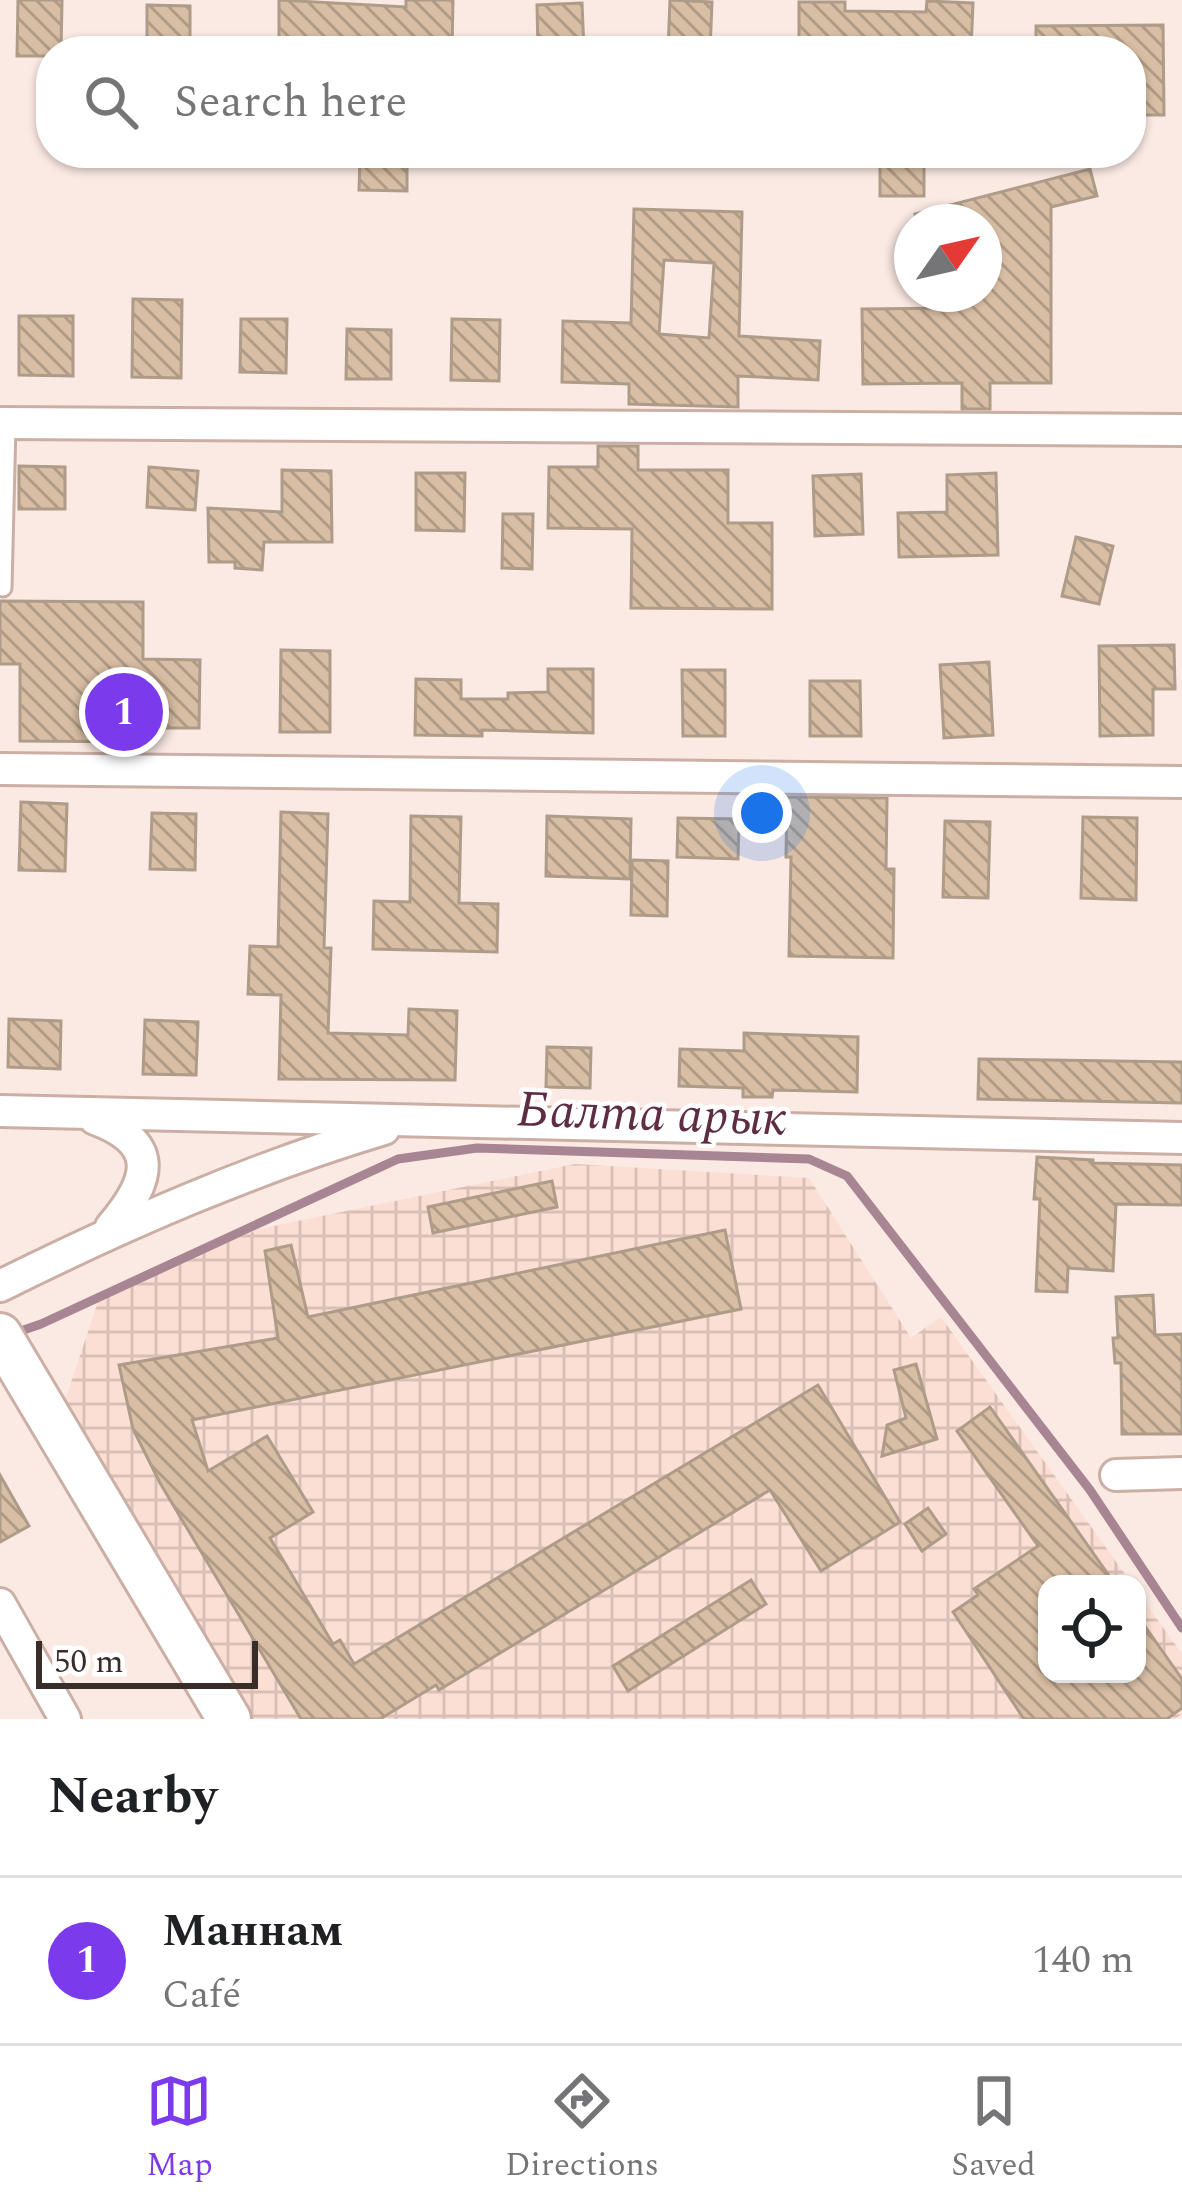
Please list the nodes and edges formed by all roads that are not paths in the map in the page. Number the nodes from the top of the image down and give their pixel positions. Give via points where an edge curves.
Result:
1 (3, 423) edge
2 (1182, 430) edge
3 (3, 588) dead end
4 (0, 769) edge
5 (1182, 782) edge
6 (0, 1111) edge
7 (78, 1113) junction
8 (413, 1120) junction
9 (1182, 1138) edge
10 (104, 1234) junction
11 (0, 1286) edge
12 (3, 1359) edge
13 (1182, 1473) edge
14 (1116, 1475) dead end
15 (0, 1604) edge
16 (65, 1719) edge
17 (207, 1719) edge
18 (229, 1719) edge

1 - 2 street
1 - 3 lane
4 - 5 street
6 - 7 street
7 - 8 street
7 - 10 street via 121,1129 142,1159 135,1198
8 - 9 street
8 - 10 street via 289,1158
10 - 11 street
12 - 17 main road
12 - 18 main road
13 - 14 street
15 - 16 street

